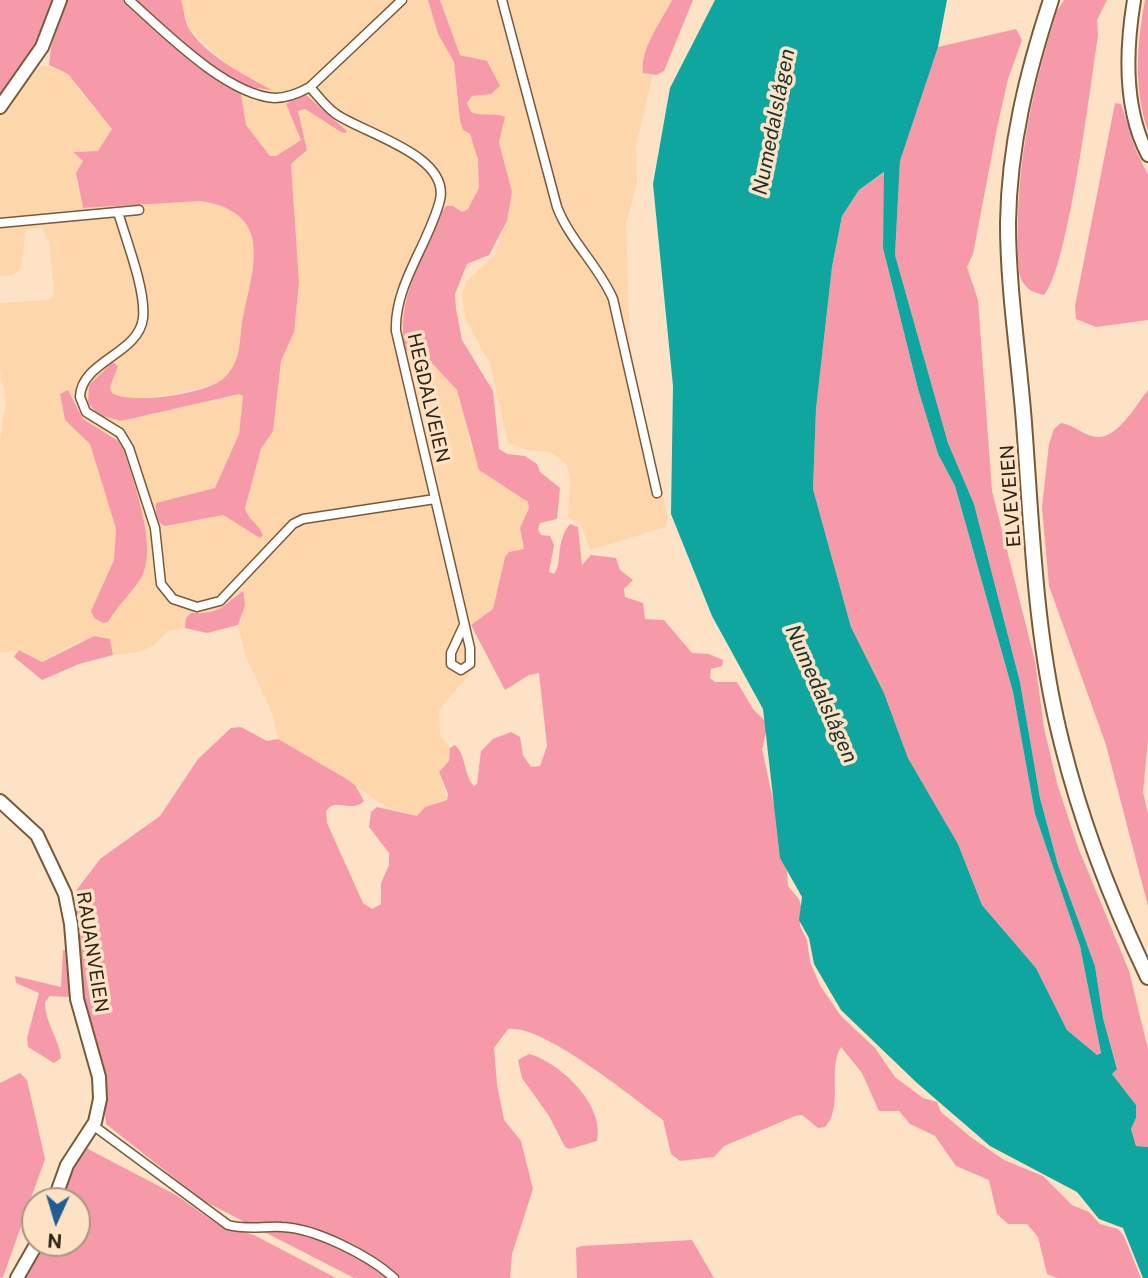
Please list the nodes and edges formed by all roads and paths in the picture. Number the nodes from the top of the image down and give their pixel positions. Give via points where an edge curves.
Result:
1 (60, 0) edge
2 (129, 0) edge
3 (402, 0) edge
4 (502, 0) edge
5 (1051, 0) edge
6 (1134, 0) edge
7 (310, 87) junction
8 (0, 107) edge
9 (1148, 155) edge
10 (139, 210) dead end
11 (118, 212) junction
12 (0, 223) edge
13 (657, 493) dead end
14 (435, 499) junction
15 (464, 625) junction
16 (0, 801) edge
17 (1148, 977) edge
18 (94, 1126) junction
19 (59, 1187) edge
20 (29, 1257) edge
21 (17, 1278) edge
22 (394, 1278) edge

1 - 8 main road via 47,39
2 - 7 street via 226,80 277,98
3 - 7 street
4 - 13 street via 557,207 614,299
5 - 17 highway, ELVEVEIEN via 1016,128 1008,223 1036,582 1062,744 1091,844
6 - 9 main road via 1129,78 1133,110
7 - 14 street, HEGDALVEIEN via 335,114 426,162 439,180 440,200 395,319
10 - 11 street
11 - 12 street
11 - 14 street via 143,318 136,335 87,378 80,397 86,412 120,433 129,448 155,528 158,571 166,593 188,606 207,606 231,592 293,524 303,519
14 - 15 street, HEGDALVEIEN
15 - 15 street, HEGDALVEIEN via 451,653 451,664 461,670 472,657
16 - 18 main road, RAUANVEIEN via 42,842 65,894 77,999 99,1077
18 - 19 main road, RAUANVEIEN via 70,1158
18 - 22 street via 228,1225 298,1228 379,1265
20 - 21 main road

